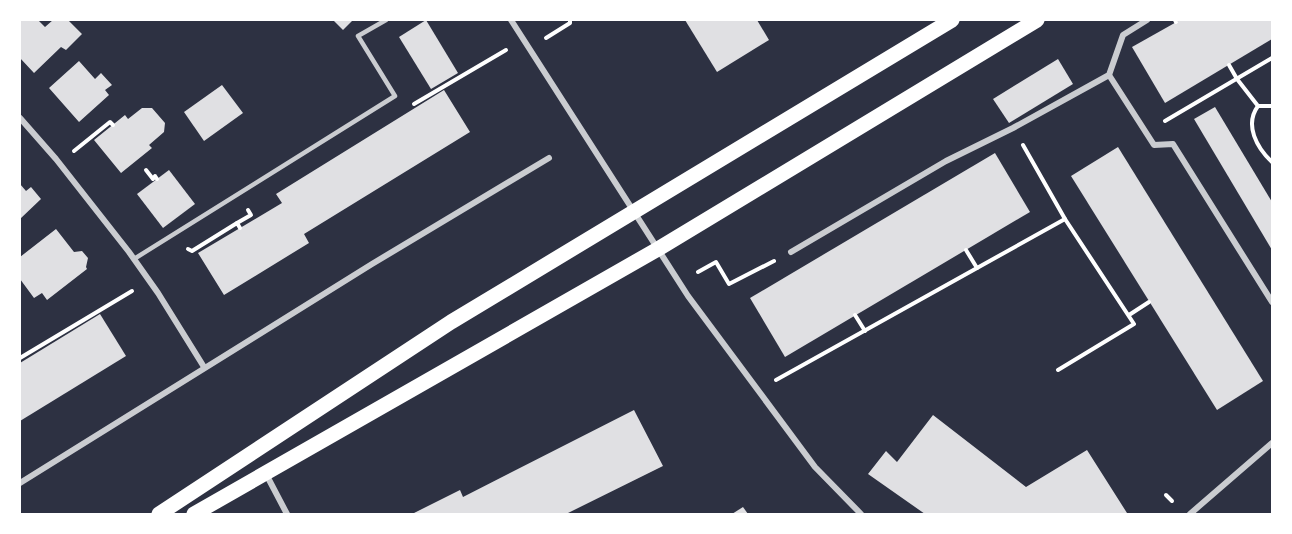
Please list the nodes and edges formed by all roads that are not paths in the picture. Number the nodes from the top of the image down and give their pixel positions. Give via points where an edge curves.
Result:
1 (386, 20) edge
2 (511, 20) edge
3 (952, 20) edge
4 (1037, 20) edge
5 (1147, 20) edge
6 (1109, 75) junction
7 (20, 118) edge
8 (549, 158) dead end
9 (633, 213) junction
10 (658, 249) junction
11 (791, 252) road end
12 (134, 259) junction
13 (1272, 302) edge
14 (204, 367) junction
15 (1272, 443) edge
16 (265, 474) junction
17 (20, 483) edge
18 (159, 514) edge
19 (194, 514) edge
20 (287, 514) edge
21 (861, 514) edge
22 (1190, 514) edge

1 - 12 lane via 358,36 395,96
2 - 9 street
3 - 9 main road
4 - 10 main road
5 - 6 street via 1122,34
6 - 11 street via 946,161
6 - 13 street via 1154,144 1173,144
7 - 12 street
8 - 14 street
9 - 10 street
9 - 18 main road via 451,322
10 - 16 main road
10 - 21 street via 815,467
12 - 14 street
14 - 17 street
15 - 22 street
16 - 19 main road
16 - 20 street

